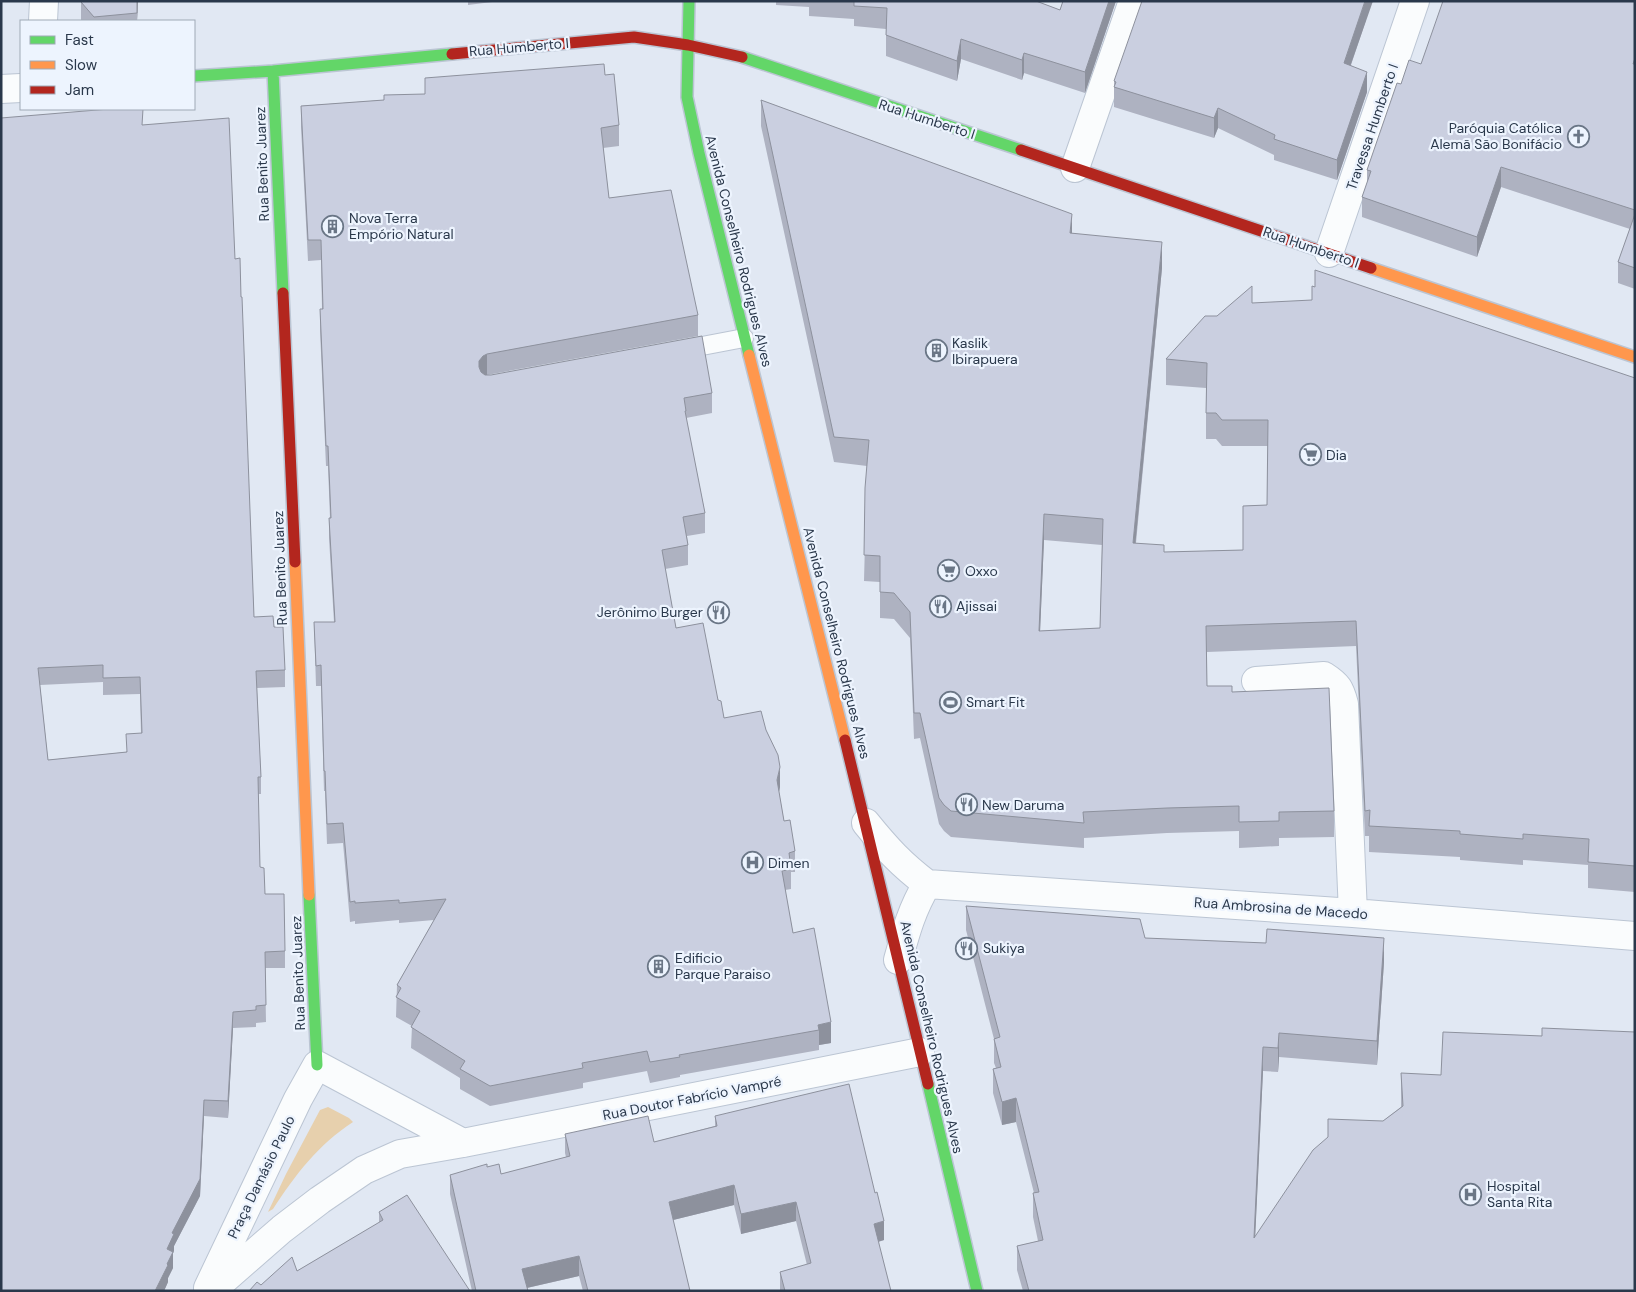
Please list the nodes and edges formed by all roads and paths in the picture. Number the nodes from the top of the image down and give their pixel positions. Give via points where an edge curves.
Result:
1 (44, 1) edge
2 (689, 1) edge
3 (1133, 1) edge
4 (1414, 1) edge
5 (43, 20) edge
6 (688, 45) junction
7 (273, 71) junction
8 (195, 76) edge
9 (20, 88) edge
10 (1, 89) edge
11 (1076, 168) junction
12 (1329, 253) junction
13 (744, 338) junction
14 (664, 353) edge
15 (1635, 357) edge
16 (1256, 680) dead end
17 (866, 823) junction
18 (927, 884) junction
19 (1353, 913) junction
20 (1635, 936) edge
21 (898, 960) junction
22 (920, 1052) junction
23 (317, 1065) junction
24 (463, 1143) junction
25 (206, 1291) edge
26 (211, 1291) edge
27 (977, 1291) edge

1 - 5 street
2 - 6 street, Avenida Conselheiro Rodrigues Alves
3 - 11 street
4 - 12 street, Travessa Humberto I
6 - 7 street, Rua Humberto I via 634,37
6 - 11 street, Rua Humberto I via 740,56
6 - 13 street, Avenida Conselheiro Rodrigues Alves via 687,96
7 - 8 street, Rua Humberto I
7 - 23 street, Rua Benito Juarez
9 - 10 street
11 - 12 street, Rua Humberto I
12 - 15 street, Rua Humberto I
13 - 14 lane
13 - 17 street, Avenida Conselheiro Rodrigues Alves
16 - 19 street via 1324,676 1340,688 1344,704
17 - 18 street via 886,849
17 - 21 street, Avenida Conselheiro Rodrigues Alves
18 - 19 street, Rua Ambrosina de Macedo
18 - 21 street via 916,902
19 - 20 street, Rua Ambrosina de Macedo
21 - 22 street, Avenida Conselheiro Rodrigues Alves
22 - 24 street, Rua Doutor Fabrício Vampré
22 - 27 street, Avenida Conselheiro Rodrigues Alves
23 - 24 street
23 - 25 street, Praça Damásio Paulo
24 - 26 street, Rua Doutor Fabrício Vampré via 400,1154 364,1170 282,1229

